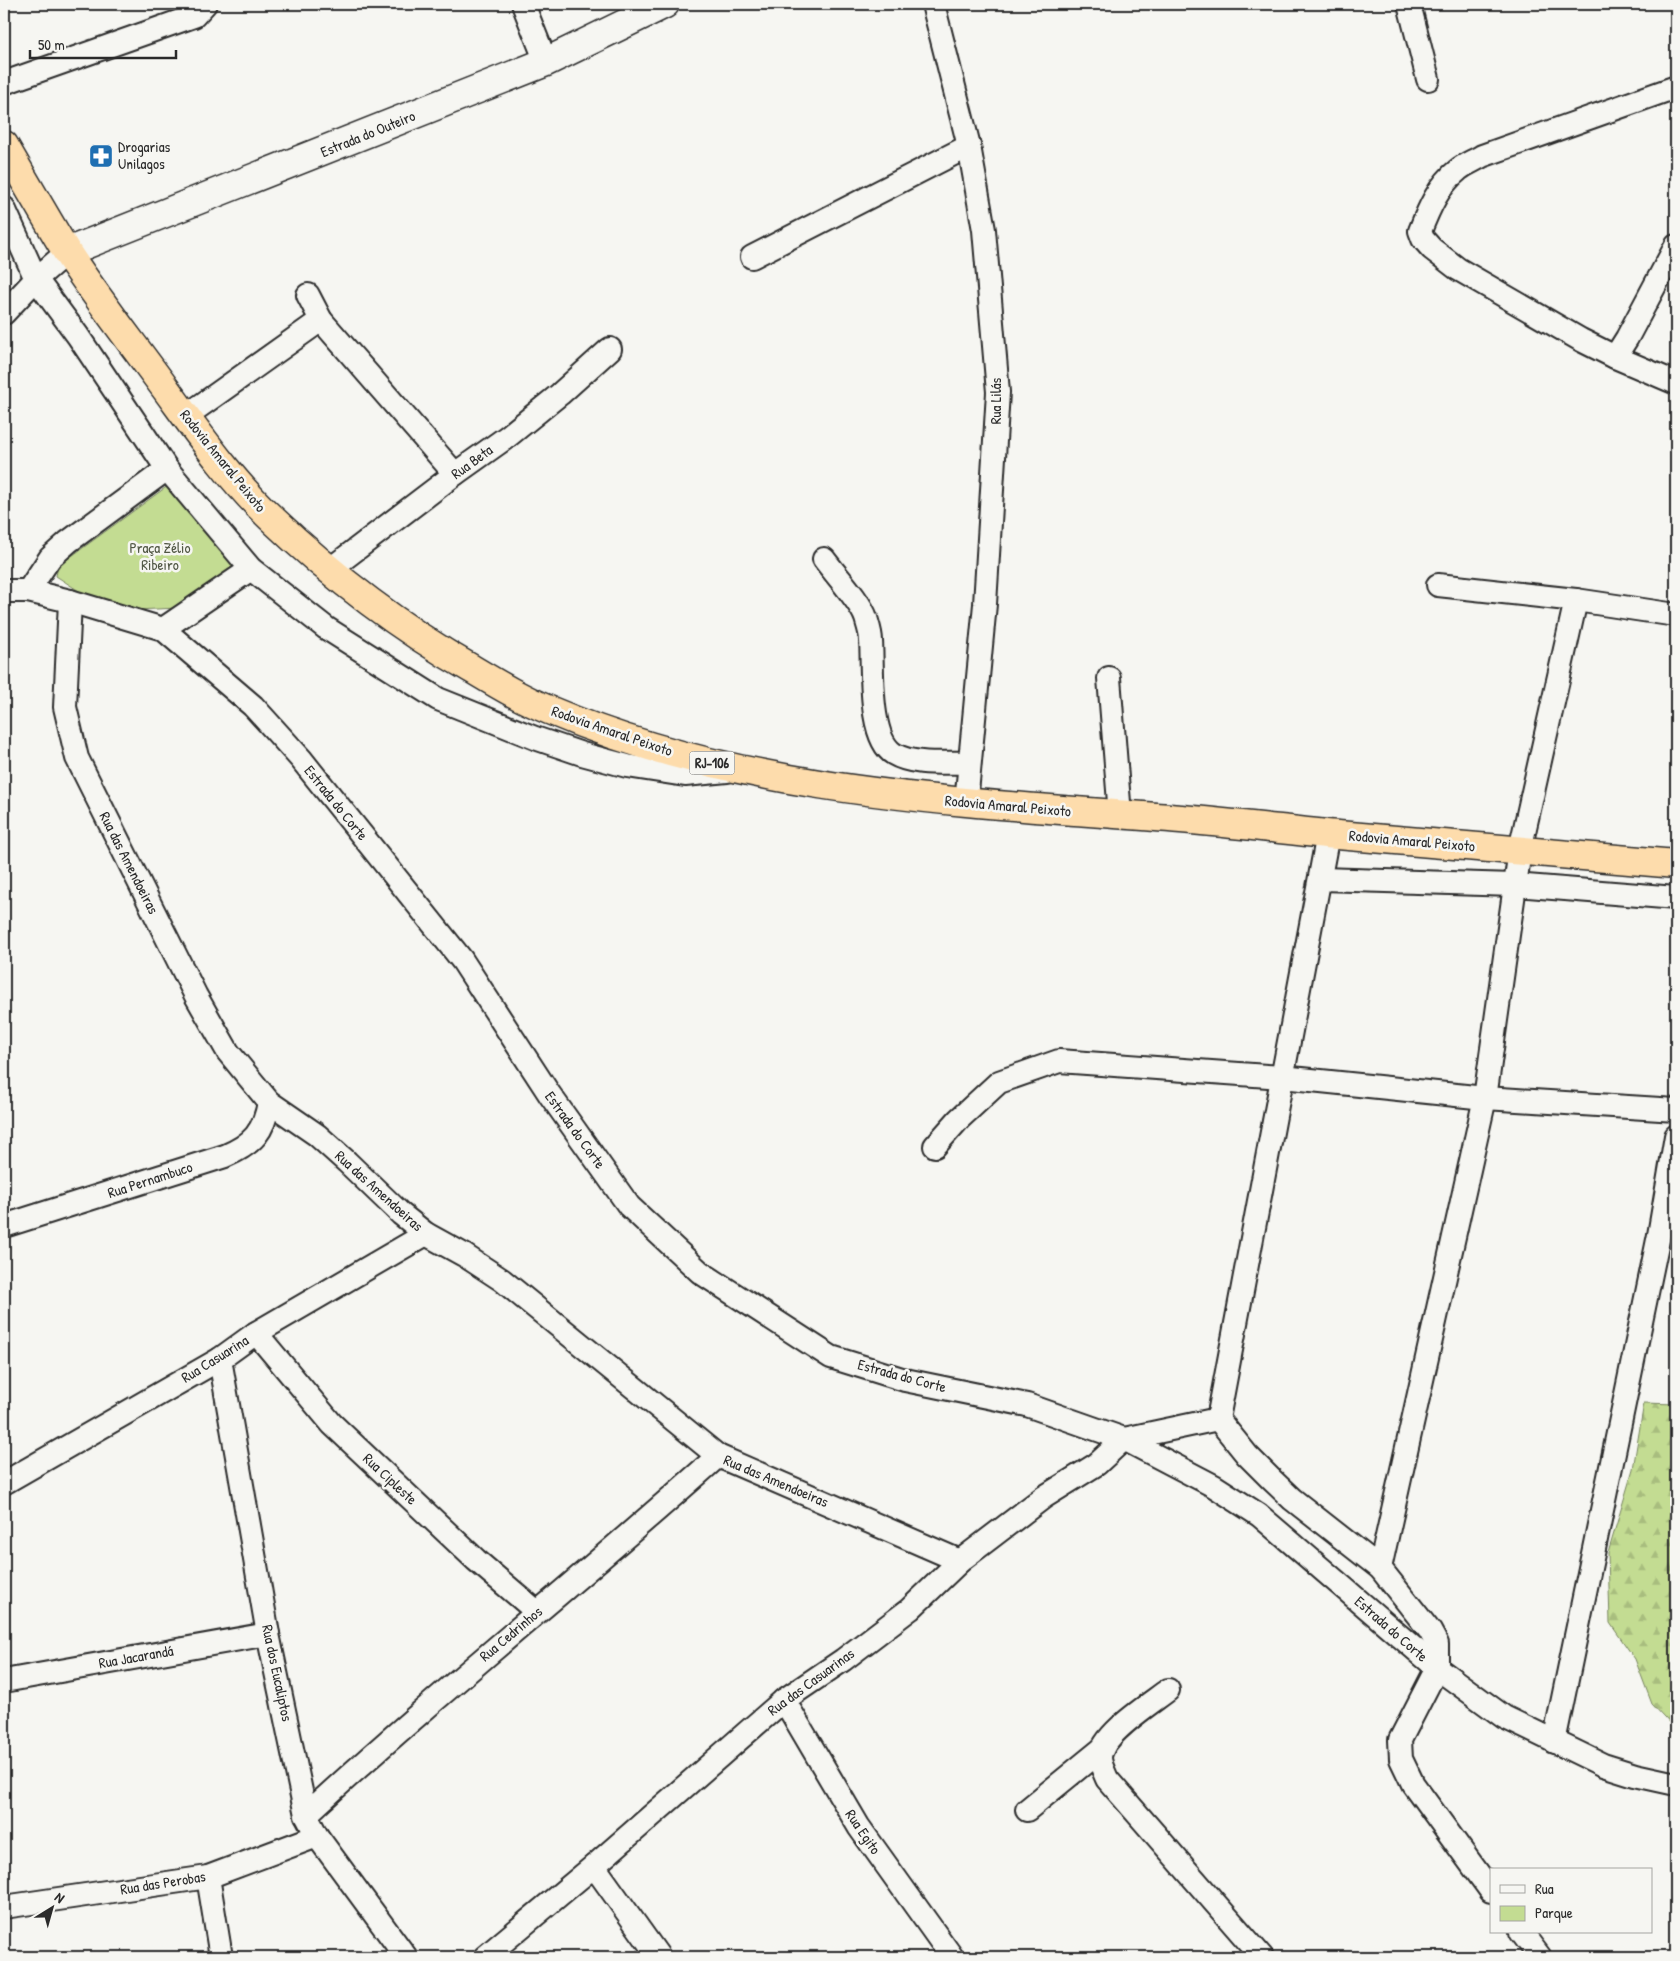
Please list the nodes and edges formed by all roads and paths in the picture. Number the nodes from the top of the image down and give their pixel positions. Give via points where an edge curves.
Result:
1 (205, 4) edge
2 (523, 4) edge
3 (664, 4) edge
4 (933, 4) edge
5 (1410, 4) edge
6 (546, 62) junction
7 (5, 79) edge
8 (1428, 79) dead end
9 (1676, 87) edge
10 (4, 145) edge
11 (969, 146) junction
12 (4, 208) edge
13 (1676, 246) edge
14 (67, 252) junction
15 (752, 257) dead end
16 (36, 279) junction
17 (308, 295) dead end
18 (4, 313) edge
19 (321, 320) junction
20 (610, 349) dead end
21 (1615, 356) junction
22 (1676, 383) edge
23 (186, 416) junction
24 (167, 470) junction
25 (455, 474) junction
26 (824, 559) dead end
27 (252, 569) junction
28 (329, 570) junction
29 (1438, 585) dead end
30 (4, 591) edge
31 (28, 591) junction
32 (1576, 600) junction
33 (70, 601) junction
34 (1676, 614) edge
35 (163, 629) junction
36 (1109, 678) dead end
37 (970, 763) junction
38 (740, 770) junction
39 (966, 803) junction
40 (1120, 815) junction
41 (1328, 834) junction
42 (1520, 850) junction
43 (1676, 864) edge
44 (1321, 879) junction
45 (1514, 886) junction
46 (1676, 898) edge
47 (1282, 1077) junction
48 (1485, 1098) junction
49 (269, 1102) junction
50 (1676, 1110) edge
51 (1676, 1136) edge
52 (936, 1146) dead end
53 (4, 1226) edge
54 (426, 1234) junction
55 (1668, 1236) edge
56 (256, 1333) junction
57 (220, 1359) junction
58 (1218, 1419) junction
59 (1124, 1439) junction
60 (718, 1456) junction
61 (4, 1483) edge
62 (960, 1561) junction
63 (1380, 1568) junction
64 (537, 1612) junction
65 (268, 1634) junction
66 (1437, 1668) junction
67 (4, 1681) edge
68 (1168, 1690) dead end
69 (784, 1700) junction
70 (1554, 1742) junction
71 (1103, 1748) junction
72 (1676, 1784) edge
73 (1027, 1810) dead end
74 (306, 1814) junction
75 (317, 1836) junction
76 (594, 1866) junction
77 (208, 1877) junction
78 (1490, 1890) edge
79 (4, 1907) edge
80 (1523, 1934) edge
81 (221, 1957) edge
82 (406, 1957) edge
83 (485, 1957) edge
84 (659, 1957) edge
85 (952, 1957) edge
86 (1262, 1957) edge
87 (1540, 1957) edge

1 - 7 street via 194,16
2 - 6 street
3 - 6 street, Estrada do Outeiro
4 - 11 street, Rua Lilás
5 - 8 street
6 - 14 street, Estrada do Outeiro
9 - 21 street via 1482,156 1459,169 1444,183 1420,230 1432,249 1458,270
10 - 14 highway, Rodovia Amaral Peixoto / RJ-106
11 - 15 street
11 - 37 street, Rua Lilás via 984,230 998,392 985,604
12 - 16 street
13 - 21 street via 1628,338
14 - 16 street
14 - 23 highway, Rodovia Amaral Peixoto / RJ-106
16 - 18 street
16 - 24 street
17 - 19 street
19 - 23 street
19 - 25 street
20 - 25 street, Rua Beta via 560,394
21 - 22 street
23 - 28 highway, Rodovia Amaral Peixoto / RJ-106 via 233,478
24 - 27 street
24 - 31 street via 68,542 50,558
25 - 28 street, Rua Beta
26 - 37 street via 865,616 872,638 871,680 882,742 893,754 906,758
27 - 35 street
27 - 38 street via 326,628 438,699 535,738 628,766 685,774
28 - 38 highway, Rodovia Amaral Peixoto / RJ-106 via 428,644 548,710 662,750
29 - 32 street
30 - 31 street, Estrada do Corte
31 - 33 street, Estrada do Corte
32 - 34 street
32 - 42 street
33 - 35 street, Estrada do Corte
33 - 49 street, Rua das Amendoeiras via 65,707 77,758 196,996 228,1052
35 - 59 street, Estrada do Corte via 252,706 301,759 462,960 550,1095 630,1206 700,1272 831,1357 905,1380 1028,1405
36 - 40 street
37 - 39 street, Rua Lilás
38 - 39 highway, Rodovia Amaral Peixoto / RJ-106
39 - 40 highway, Rodovia Amaral Peixoto / RJ-106
40 - 41 highway, Rodovia Amaral Peixoto / RJ-106
41 - 42 highway, Rodovia Amaral Peixoto / RJ-106
41 - 44 street
42 - 43 highway, Rodovia Amaral Peixoto / RJ-106
42 - 45 street
44 - 45 street
44 - 47 street
45 - 46 street
45 - 48 street
47 - 48 street
47 - 52 street via 1059,1061 999,1082 959,1119
47 - 58 street
48 - 50 street
48 - 63 street
49 - 53 street, Rua Pernambuco via 264,1126 241,1149
49 - 54 street, Rua das Amendoeiras via 317,1135
51 - 55 street
54 - 56 street, Rua Casuarina
54 - 60 street, Rua das Amendoeiras via 502,1280
55 - 70 street
56 - 57 street, Rua Casuarina
56 - 64 street, Rua Cipleste via 332,1424 476,1560
57 - 61 street, Rua Casuarina
57 - 65 street, Rua dos Eucaliptos
58 - 59 street
58 - 63 street via 1271,1480
59 - 62 street, Rua das Casuarinas via 1097,1464 1044,1497
59 - 66 street, Estrada do Corte via 1214,1486 1259,1515
60 - 62 street, Rua das Amendoeiras
60 - 64 street, Rua Cedrinhos
62 - 69 street, Rua das Casuarinas via 910,1609
63 - 66 street via 1430,1631 1436,1644
64 - 74 street, Rua Cedrinhos
65 - 67 street, Rua Jacarandá
65 - 74 street, Rua dos Eucaliptos
66 - 70 street, Estrada do Corte via 1504,1717
66 - 78 street via 1400,1740 1402,1759 1413,1784
68 - 71 street via 1110,1737
69 - 76 street, Rua das Casuarinas
69 - 85 street, Rua Egito via 858,1827
70 - 72 street, Estrada do Corte via 1603,1765 1635,1776
71 - 73 street
71 - 86 street via 1100,1764 1107,1779
74 - 75 street, Rua dos Eucaliptos
75 - 77 street, Rua das Perobas
75 - 82 street, Rua dos Eucaliptos
76 - 83 street, Rua das Casuarinas
76 - 84 street
77 - 79 street, Rua das Perobas
77 - 81 street
80 - 87 street

